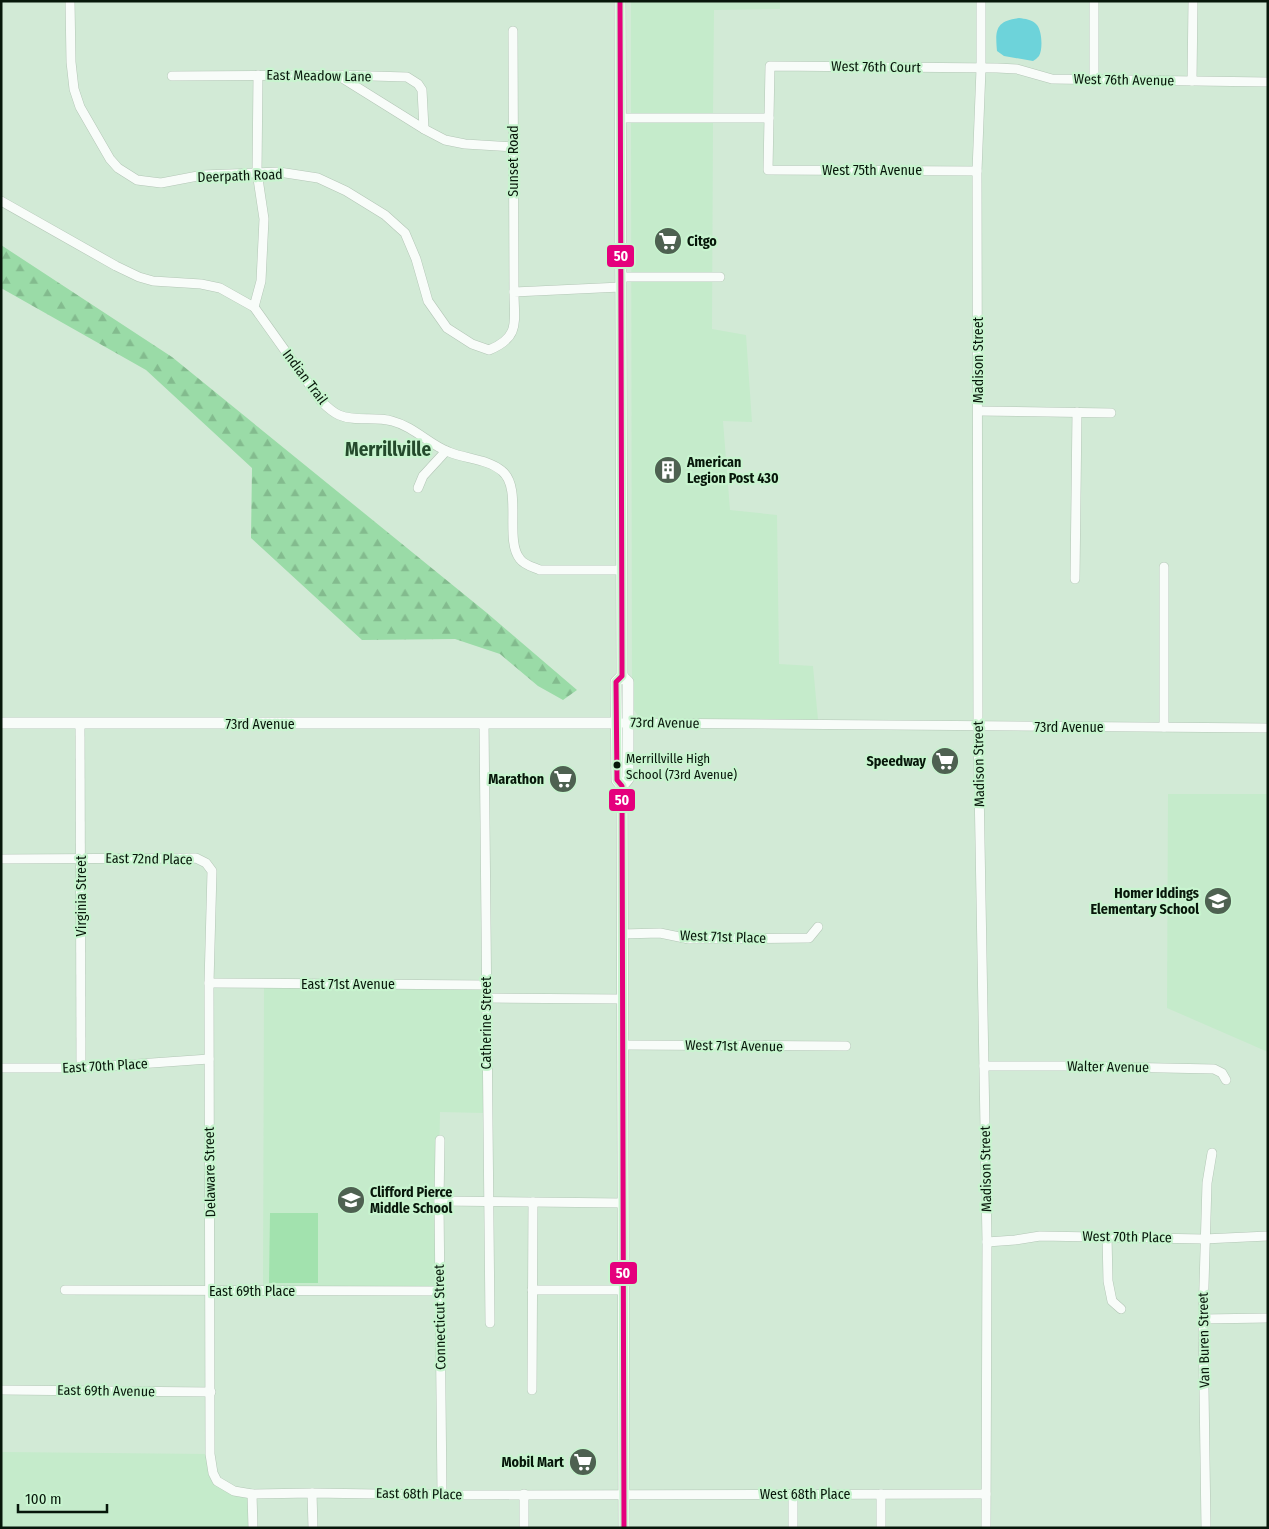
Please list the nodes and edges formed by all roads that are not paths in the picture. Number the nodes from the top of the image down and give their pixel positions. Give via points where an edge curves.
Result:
1 (620, 1) edge
2 (981, 1) edge
3 (1094, 1) edge
4 (1193, 1) edge
5 (69, 3) edge
6 (513, 31) dead end
7 (981, 69) junction
8 (258, 75) junction
9 (337, 75) junction
10 (172, 76) dead end
11 (1094, 79) junction
12 (1192, 81) junction
13 (1268, 82) edge
14 (620, 118) junction
15 (769, 118) junction
16 (424, 129) junction
17 (513, 147) junction
18 (977, 171) junction
19 (257, 172) junction
20 (1, 201) edge
21 (720, 277) dead end
22 (620, 282) junction
23 (514, 292) junction
24 (254, 307) junction
25 (978, 411) junction
26 (1077, 412) junction
27 (1111, 412) dead end
28 (446, 451) junction
29 (418, 488) dead end
30 (1164, 567) dead end
31 (621, 570) junction
32 (1075, 580) dead end
33 (1, 723) edge
34 (484, 723) junction
35 (622, 723) junction
36 (80, 724) junction
37 (978, 727) junction
38 (1164, 727) junction
39 (1268, 728) edge
40 (80, 858) junction
41 (1, 859) edge
42 (206, 863) joint
43 (818, 927) dead end
44 (622, 934) junction
45 (209, 983) junction
46 (486, 985) junction
47 (486, 998) junction
48 (623, 999) junction
49 (623, 1044) junction
50 (846, 1046) dead end
51 (209, 1059) junction
52 (984, 1066) junction
53 (1, 1068) edge
54 (81, 1068) junction
55 (1226, 1080) dead end
56 (440, 1140) dead end
57 (1212, 1153) dead end
58 (439, 1201) junction
59 (488, 1201) junction
60 (533, 1202) junction
61 (623, 1203) junction
62 (1107, 1236) junction
63 (1268, 1236) edge
64 (1204, 1239) junction
65 (987, 1242) junction
66 (65, 1290) dead end
67 (532, 1290) junction
68 (623, 1290) junction
69 (440, 1291) junction
70 (211, 1292) junction
71 (1121, 1309) dead end
72 (1268, 1318) edge
73 (1203, 1319) junction
74 (490, 1323) dead end
75 (1, 1390) edge
76 (532, 1390) dead end
77 (211, 1392) junction
78 (217, 1481) joint
79 (312, 1493) junction
80 (252, 1494) junction
81 (524, 1494) junction
82 (624, 1494) junction
83 (881, 1494) junction
84 (986, 1494) junction
85 (442, 1495) junction
86 (793, 1495) junction
87 (253, 1528) edge
88 (313, 1528) edge
89 (524, 1528) edge
90 (624, 1528) edge
91 (792, 1528) edge
92 (881, 1528) edge
93 (986, 1528) edge
94 (1206, 1528) edge

1 - 14 main road
2 - 7 street, Madison Street
3 - 11 street
4 - 12 street
5 - 19 street, Deerpath Road via 74,89 80,107 118,168 137,180 152,183 203,175
6 - 17 street, Sunset Road
7 - 11 street, West 76th Avenue via 1017,69 1052,79
7 - 15 street, West 76th Court via 770,66
7 - 18 street, Madison Street
8 - 9 street, East Meadow Lane
8 - 10 street, East Meadow Lane
8 - 19 street
9 - 16 street
9 - 16 street, East Meadow Lane via 407,77 422,90
11 - 12 street, West 76th Avenue
12 - 13 street, West 76th Avenue
14 - 15 street
14 - 22 main road
15 - 18 street, West 75th Avenue via 768,170
16 - 17 street via 445,140
17 - 23 street, Sunset Road
18 - 25 street, Madison Street
19 - 23 street, Deerpath Road via 318,178 385,215 405,233 428,301 448,328 472,344 489,350 503,344 514,330
19 - 24 street via 264,219 261,281
20 - 24 street, Indian Trail via 139,277 220,288
21 - 22 street
22 - 23 street
22 - 31 main road
24 - 28 street, Indian Trail via 320,401 333,412 350,418 397,422
25 - 26 street
25 - 37 street, Madison Street
26 - 27 street
26 - 32 street
28 - 29 street via 423,476
28 - 31 street, Indian Trail via 491,464 509,479 515,549 520,560 528,566 540,570
30 - 38 street
31 - 35 main road via 622,676 616,682
33 - 36 main road, 73rd Avenue
34 - 35 main road, 73rd Avenue
34 - 36 main road, 73rd Avenue
34 - 46 street, Catherine Street
35 - 37 street, 73rd Avenue
35 - 44 main road via 617,780 622,786
36 - 40 street, Virginia Street
37 - 38 street, 73rd Avenue
37 - 52 street, Madison Street
38 - 39 street, 73rd Avenue
40 - 41 street, East 72nd Place
40 - 42 street, East 72nd Place via 196,858
40 - 54 street, Virginia Street
42 - 45 street, Delaware Street via 212,871
43 - 44 street, West 71st Place via 809,938 689,939 660,932
44 - 48 main road
45 - 46 street, East 71st Avenue
45 - 51 street, Delaware Street
46 - 47 street, Catherine Street
47 - 48 street
47 - 59 street, Catherine Street
48 - 49 main road
49 - 50 street, West 71st Avenue
49 - 61 main road
51 - 54 street, East 70th Place
51 - 70 street, Delaware Street
52 - 55 street, Walter Avenue via 1214,1069
52 - 65 street, Madison Street
53 - 54 street, East 70th Place
56 - 58 street, Connecticut Street
57 - 64 street, Van Buren Street
58 - 59 street
58 - 69 street, Connecticut Street
59 - 60 street
59 - 74 street, Catherine Street
60 - 61 street
60 - 67 street
61 - 68 main road
62 - 64 street, West 70th Place
62 - 65 street, West 70th Place via 1040,1236
62 - 71 street via 1108,1281 1112,1301
63 - 64 street, West 70th Place
64 - 73 street, Van Buren Street
65 - 84 street, Madison Street
66 - 70 street, East 69th Place
67 - 68 street
67 - 76 street
68 - 82 main road
69 - 70 street, East 69th Place
69 - 85 street, Connecticut Street
70 - 77 street, Delaware Street
72 - 73 street
73 - 94 street, Van Buren Street
75 - 77 street, East 69th Avenue
77 - 78 street, Delaware Street via 210,1454
78 - 80 street, East 68th Place via 234,1491
79 - 80 street, East 68th Place
79 - 85 street, East 68th Place
79 - 88 street
80 - 87 street
81 - 82 street, East 68th Place
81 - 85 street, East 68th Place
81 - 89 street
82 - 86 street, West 68th Place
82 - 90 main road
83 - 84 street, West 68th Place
83 - 86 street, West 68th Place
83 - 92 street
84 - 93 street, Madison Street
86 - 91 street

